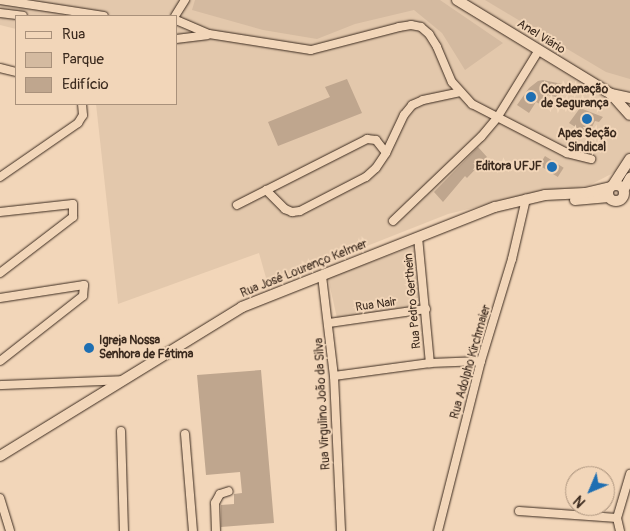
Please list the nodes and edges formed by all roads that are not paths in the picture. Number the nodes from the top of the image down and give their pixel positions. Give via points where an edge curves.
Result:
1 (0, 0) edge
2 (185, 0) edge
3 (457, 0) edge
4 (0, 12) edge
5 (17, 15) edge
6 (89, 15) edge
7 (176, 15) edge
8 (178, 21) edge
9 (209, 34) junction
10 (178, 39) edge
11 (539, 50) junction
12 (0, 68) edge
13 (15, 72) edge
14 (460, 92) junction
15 (611, 94) junction
16 (630, 98) edge
17 (82, 105) edge
18 (630, 115) edge
19 (497, 118) junction
20 (386, 153) junction
21 (630, 158) edge
22 (591, 159) dead end
23 (0, 177) edge
24 (630, 178) edge
25 (266, 190) junction
26 (611, 190) junction
27 (626, 195) edge
28 (528, 199) junction
29 (237, 205) dead end
30 (0, 212) edge
31 (392, 221) dead end
32 (418, 237) junction
33 (0, 273) edge
34 (322, 276) junction
35 (0, 298) edge
36 (426, 310) junction
37 (329, 323) junction
38 (0, 360) edge
39 (481, 361) junction
40 (430, 363) junction
41 (334, 376) junction
42 (126, 380) junction
43 (0, 385) edge
44 (121, 432) dead end
45 (185, 434) dead end
46 (0, 456) edge
47 (630, 474) edge
48 (228, 491) dead end
49 (0, 498) edge
50 (519, 511) dead end
51 (616, 518) junction
52 (10, 530) dead end
53 (124, 531) edge
54 (193, 531) edge
55 (216, 531) edge
56 (340, 531) edge
57 (438, 531) edge
58 (620, 531) edge

1 - 6 street
2 - 7 street
3 - 11 main road, Anel Viário
4 - 5 street
8 - 9 street
9 - 10 street
9 - 14 street via 311,50 411,25 421,27 437,47
11 - 15 main road, Anel Viário
11 - 19 street
12 - 13 street
14 - 19 street via 480,110
14 - 20 street via 412,105
15 - 16 main road, Anel Viário
15 - 18 main road, Anel Viário
17 - 23 street via 78,123
19 - 22 street via 567,153
19 - 31 street via 481,138
20 - 25 street via 376,140 367,139
20 - 25 street via 366,177 300,211 286,209
21 - 26 main road
24 - 27 main road
25 - 29 street
26 - 27 main road, Rua José Lourenço Kelmer via 619,185
26 - 27 main road, Rua José Lourenço Kelmer via 615,201
26 - 28 main road, Rua José Lourenço Kelmer via 546,201
28 - 32 main road, Rua José Lourenço Kelmer via 495,207
28 - 39 street, Rua Adolpho Kirchmaier
30 - 33 street via 73,204 72,216
32 - 34 main road, Rua José Lourenço Kelmer
32 - 36 street, Rua Pedro Gerthein
34 - 37 street, Rua Virgulino João da Silva
34 - 42 main road, Rua José Lourenço Kelmer via 242,308
35 - 38 street via 84,286 84,296
36 - 37 street, Rua Nair
36 - 40 street, Rua Pedro Gerthein
37 - 41 street, Rua Virgulino João da Silva
39 - 40 street
39 - 57 street, Rua Adolpho Kirchmaier
40 - 41 street
41 - 56 street, Rua Virgulino João da Silva
42 - 43 street
42 - 46 main road, Rua José Lourenço Kelmer
44 - 53 street
45 - 54 street
47 - 51 street
48 - 55 street via 220,494 215,503
49 - 52 street
50 - 51 street
51 - 58 street

